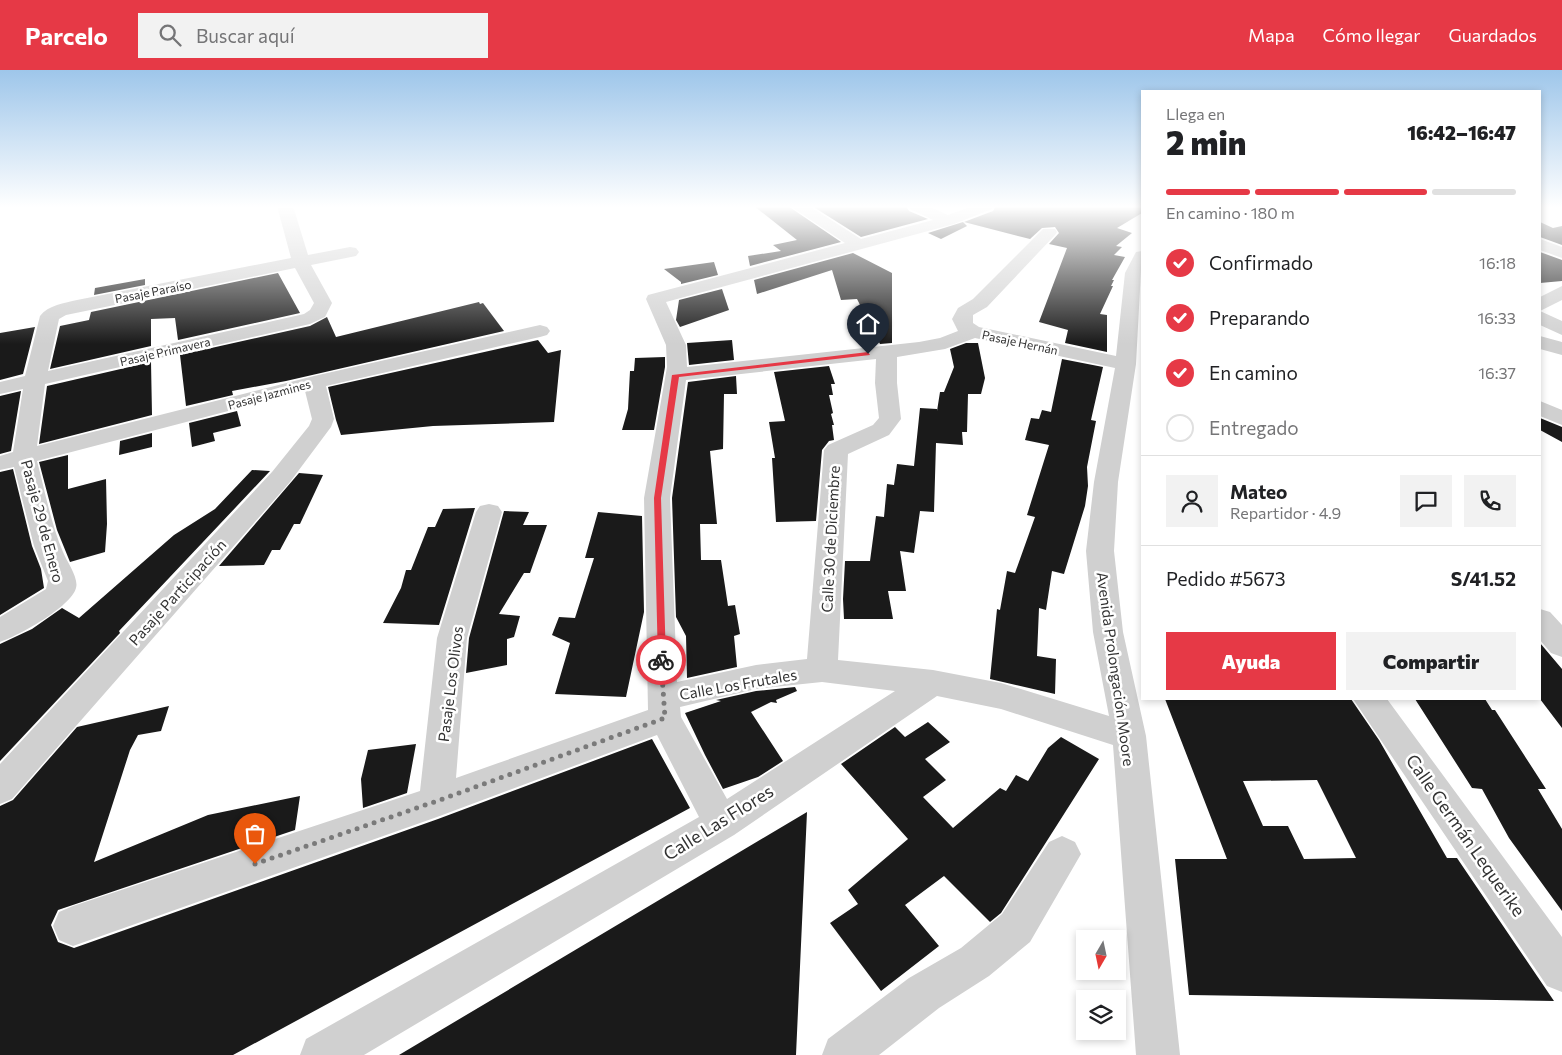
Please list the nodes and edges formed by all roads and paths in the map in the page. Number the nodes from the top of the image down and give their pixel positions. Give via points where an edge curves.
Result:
1 (298, 252) edge
2 (350, 252) dead end
3 (832, 252) edge
4 (1030, 252) edge
5 (301, 262) junction
6 (1140, 268) edge
7 (1562, 292) edge
8 (1541, 304) edge
9 (1541, 318) edge
10 (48, 320) joint
11 (1562, 330) edge
12 (540, 331) dead end
13 (973, 332) junction
14 (1541, 342) edge
15 (1562, 349) edge
16 (887, 352) junction
17 (1126, 364) junction
18 (676, 375) junction
19 (35, 380) junction
20 (314, 382) junction
21 (0, 388) edge
22 (1541, 408) edge
23 (1562, 418) edge
24 (12, 460) edge
25 (489, 512) dead end
26 (1548, 622) edge
27 (0, 631) edge
28 (1562, 645) edge
29 (822, 670) junction
30 (933, 683) junction
31 (1370, 700) edge
32 (664, 708) junction
33 (1129, 736) junction
34 (0, 788) edge
35 (437, 801) junction
36 (721, 823) junction
37 (1062, 854) dead end
38 (74, 926) dead end
39 (1562, 971) edge
40 (322, 1055) edge
41 (844, 1055) edge
42 (1158, 1055) edge

1 - 5 street
2 - 5 street, Pasaje Paraíso
3 - 18 street via 655,299 676,345
4 - 13 street via 980,303 964,312 964,326
5 - 10 street, Pasaje Paraíso via 77,306 54,313
5 - 19 street, Pasaje Primavera via 324,303 310,318
6 - 17 street, Avenida Prolongación Moore
7 - 8 street
9 - 11 street
10 - 19 street, Pasaje 29 de Enero
12 - 20 street, Pasaje Jazmines
13 - 16 street, Pasaje Hernán via 945,343
13 - 17 street, Pasaje Hernán
14 - 15 street
16 - 18 street, Pasaje Hernán
16 - 29 street, Calle 30 de Diciembre via 890,419 881,430 836,450
17 - 33 street, Avenida Prolongación Moore via 1106,482 1100,551 1108,632
18 - 32 street via 657,498
19 - 21 street, Pasaje Primavera
19 - 24 street, Pasaje 29 de Enero
20 - 24 street, Pasaje Jazmines
20 - 34 street, Pasaje Participación via 323,419 320,427 281,477
22 - 23 street
24 - 27 street, Pasaje 29 de Enero via 62,581 62,588 56,596
25 - 35 street, Pasaje Los Olivos via 452,638
26 - 28 street
29 - 30 street, Calle Los Frutales
29 - 32 street, Calle Los Frutales via 756,677
30 - 33 street via 1001,696
30 - 36 street, Calle Las Flores
31 - 39 street, Calle Germán Lequerike
32 - 35 street, Calle Los Frutales
32 - 36 street
33 - 42 street, Avenida Prolongación Moore
35 - 38 street, Calle Los Frutales
36 - 40 street, Calle Las Flores
37 - 41 street via 1016,928 975,962 924,993

